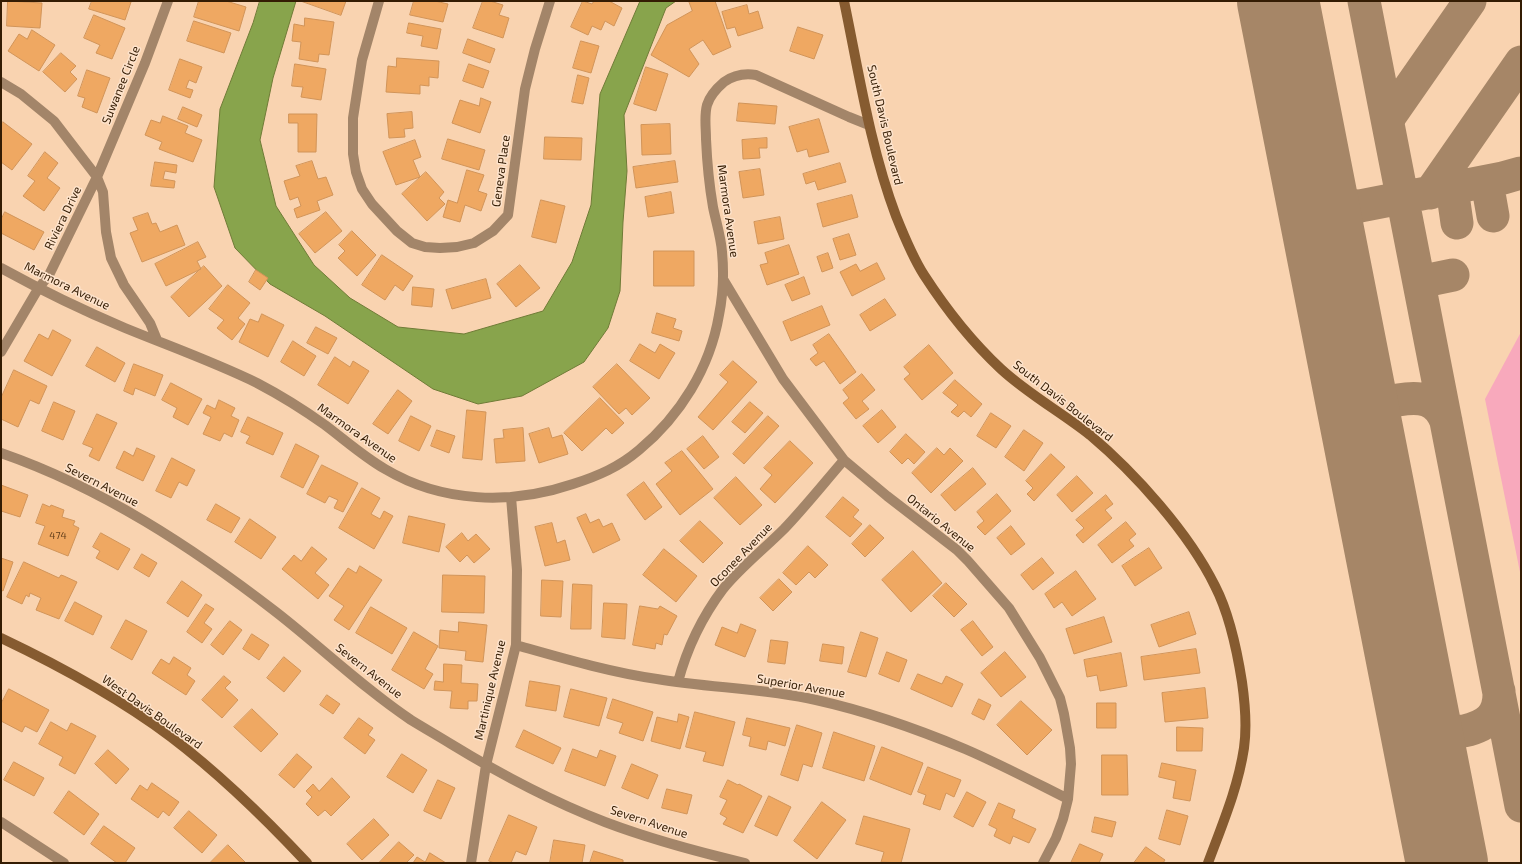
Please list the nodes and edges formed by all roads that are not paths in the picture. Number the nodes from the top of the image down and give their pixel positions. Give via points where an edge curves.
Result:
1 (168, 1) edge
2 (379, 1) edge
3 (550, 1) edge
4 (844, 1) edge
5 (1, 82) edge
6 (869, 125) junction
7 (97, 177) junction
8 (1, 268) edge
9 (723, 279) junction
10 (38, 289) junction
11 (157, 340) junction
12 (1, 352) edge
13 (1, 453) edge
14 (844, 460) junction
15 (511, 497) junction
16 (1, 638) edge
17 (516, 645) junction
18 (678, 682) junction
19 (486, 765) junction
20 (1068, 799) junction
21 (1, 822) edge
22 (64, 863) edge
23 (307, 863) edge
24 (471, 863) edge
25 (745, 863) edge
26 (1043, 863) edge
27 (1208, 863) edge

1 - 7 street, Suwanee Circle
2 - 3 street, Geneva Place via 362,60 353,118 356,172 362,189 372,204 397,231 412,243 440,248 474,243 493,231 508,215 525,89
4 - 6 street, South Davis Boulevard
5 - 7 street via 21,94 54,121
6 - 9 street, Marmora Avenue via 756,75 739,74 719,87 711,96 705,119 708,171 722,251
6 - 27 street, South Davis Boulevard via 880,171 902,232 923,273 951,313 1001,369 1089,435 1136,480 1196,552 1216,587 1230,624 1239,660 1245,723 1244,747 1234,794
7 - 10 street, Riviera Drive via 50,275
7 - 11 street via 103,192 111,258 124,285 150,323
8 - 10 street, Marmora Avenue
9 - 14 street, Ontario Avenue via 783,379
9 - 15 street, Marmora Avenue via 716,331 703,366 686,399 659,431 624,461 599,475 554,490
10 - 11 street, Marmora Avenue
10 - 12 street, Riviera Drive
11 - 15 street, Marmora Avenue via 259,384 322,423 370,460 407,481 459,496 493,499
13 - 19 street, Severn Avenue via 88,489 215,566 410,720
14 - 18 street, Oconee Avenue via 798,513 724,588 695,635 684,659
14 - 20 street, Ontario Avenue via 957,550 990,584 1018,620 1060,698 1070,748
15 - 17 street, Martinique Avenue via 517,570
16 - 23 street, West Davis Boulevard via 84,681 170,737 228,785
17 - 18 street, Superior Avenue via 598,668
17 - 19 street, Martinique Avenue
18 - 20 street, Superior Avenue via 814,699 859,711 966,749
19 - 24 street, Martinique Avenue
19 - 25 street, Severn Avenue via 603,821
20 - 26 street, Ontario Avenue via 1056,838
21 - 22 street

